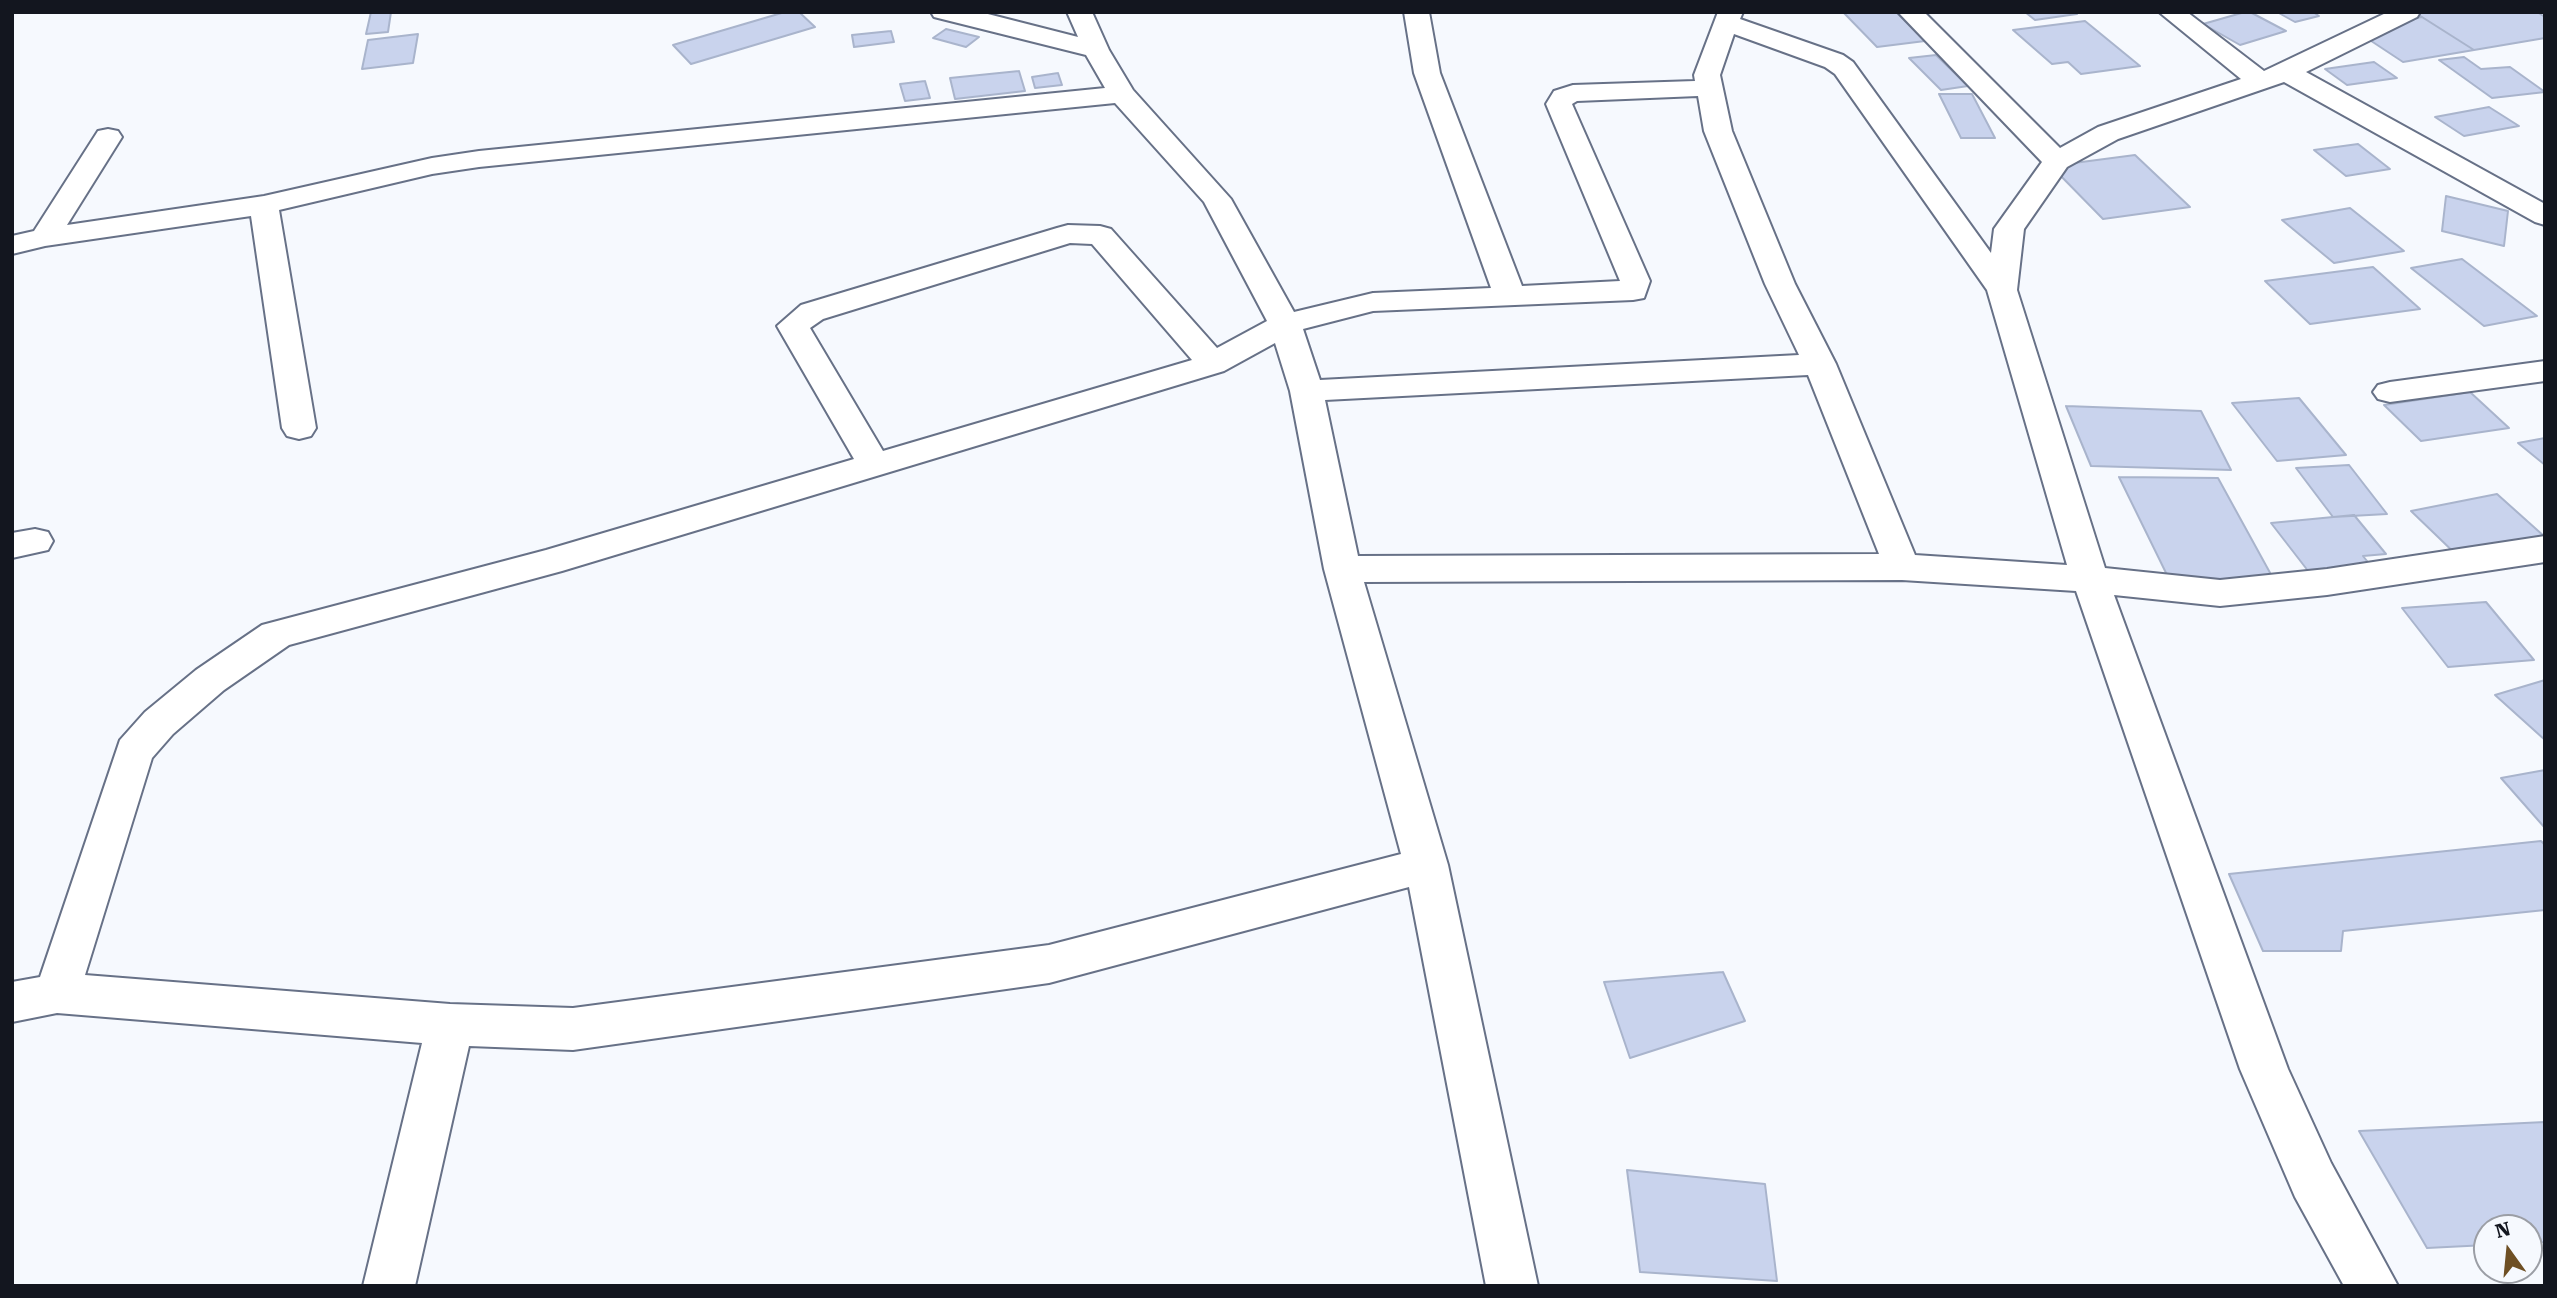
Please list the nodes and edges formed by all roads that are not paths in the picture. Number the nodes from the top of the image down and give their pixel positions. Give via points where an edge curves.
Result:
1 (943, 12) edge
2 (1079, 12) edge
3 (1416, 12) edge
4 (1910, 12) edge
5 (2171, 12) edge
6 (2408, 12) edge
7 (1728, 17) edge
8 (1096, 50) junction
9 (2273, 76) junction
10 (1710, 88) junction
11 (1122, 94) junction
12 (108, 137) dead end
13 (2057, 161) junction
14 (264, 205) junction
15 (2545, 216) edge
16 (45, 237) junction
17 (12, 245) edge
18 (2003, 290) junction
19 (1510, 296) junction
20 (1285, 324) junction
21 (1213, 364) junction
22 (1819, 364) junction
23 (2545, 371) edge
24 (1307, 391) junction
25 (2390, 392) dead end
26 (299, 428) dead end
27 (876, 465) junction
28 (2545, 549) edge
29 (1902, 567) junction
30 (1342, 569) junction
31 (2090, 579) junction
32 (1426, 865) junction
33 (57, 993) junction
34 (12, 1002) edge
35 (450, 1025) junction
36 (389, 1286) edge
37 (1512, 1286) edge
38 (2372, 1286) edge

1 - 8 street
2 - 8 street
3 - 19 street via 1427,73
4 - 13 street
5 - 9 street
6 - 9 street
7 - 10 street via 1707,75
7 - 18 street via 1844,68
8 - 11 street
9 - 13 street via 2108,133
9 - 15 street
10 - 19 street via 1563,97 1559,104 1635,281 1633,291
10 - 22 street via 1718,131 1780,284
11 - 14 street via 479,159
11 - 20 street via 1217,199
12 - 16 street
13 - 18 street via 2009,229
14 - 16 street
14 - 26 street
16 - 17 street
18 - 31 street
19 - 20 street via 1373,302
20 - 21 street
20 - 24 street
21 - 27 street
21 - 27 street via 1100,235 1068,234 812,312 793,326
22 - 24 street
22 - 29 street
23 - 25 street
24 - 30 street
27 - 33 street via 549,562 276,635 210,680 134,751
28 - 31 street via 2220,593
29 - 30 street
29 - 31 street
30 - 32 street
31 - 38 street via 2264,1069 2313,1180
32 - 35 street via 1049,964 573,1029
32 - 37 street
33 - 34 street
33 - 35 street
35 - 36 street

